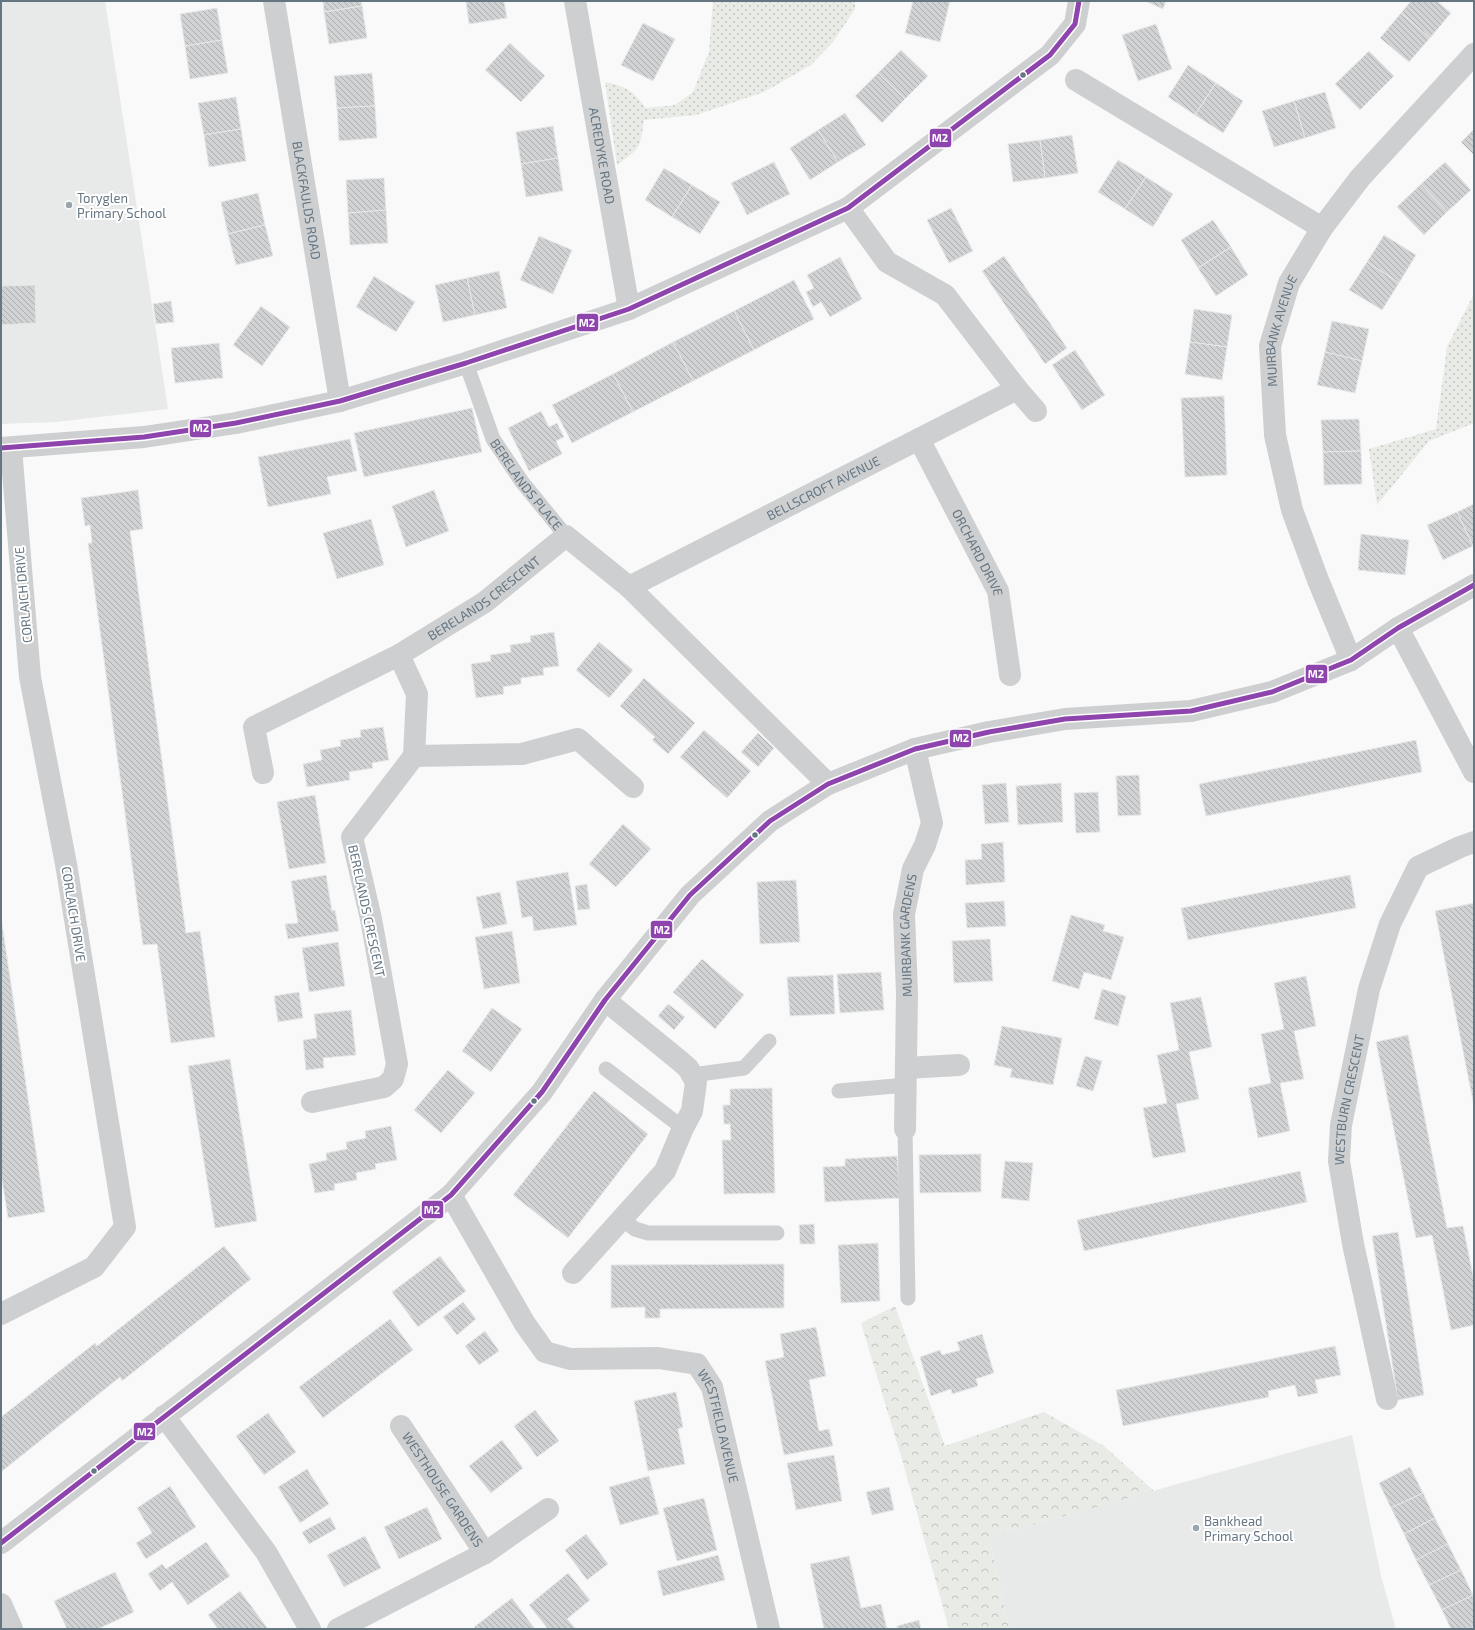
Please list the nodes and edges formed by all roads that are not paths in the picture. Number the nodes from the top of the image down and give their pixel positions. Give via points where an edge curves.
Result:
1 (274, 1) edge
2 (575, 1) edge
3 (1080, 1) edge
4 (1474, 54) edge
5 (1076, 80) dead end
6 (848, 208) junction
7 (1322, 228) junction
8 (629, 309) junction
9 (466, 363) junction
10 (1017, 389) junction
11 (340, 400) junction
12 (1036, 411) dead end
13 (919, 439) junction
14 (6, 448) edge
15 (566, 536) junction
16 (1474, 585) edge
17 (629, 587) junction
18 (1398, 628) junction
19 (399, 656) junction
20 (1352, 660) junction
21 (1010, 675) dead end
22 (915, 749) junction
23 (414, 756) junction
24 (1474, 772) edge
25 (263, 773) dead end
26 (828, 784) junction
27 (633, 787) dead end
28 (1474, 842) edge
29 (605, 1000) junction
30 (769, 1041) dead end
31 (959, 1065) dead end
32 (606, 1069) dead end
33 (692, 1075) junction
34 (906, 1076) junction
35 (839, 1091) dead end
36 (312, 1102) dead end
37 (683, 1128) junction
38 (905, 1129) joint
39 (451, 1196) junction
40 (622, 1219) junction
41 (777, 1233) dead end
42 (573, 1273) dead end
43 (908, 1298) dead end
44 (1, 1314) edge
45 (1387, 1399) dead end
46 (164, 1416) junction
47 (401, 1426) dead end
48 (548, 1509) dead end
49 (1, 1543) edge
50 (485, 1552) junction
51 (1, 1604) edge
52 (12, 1629) edge
53 (310, 1629) edge
54 (338, 1629) edge
55 (769, 1629) edge

1 - 11 street, BLACKFAULDS ROAD
2 - 8 street, ACREDYKE ROAD
3 - 6 street via 1075,24 1050,55
4 - 7 street, MUIRBANK AVENUE via 1360,178
5 - 7 street
6 - 8 street
6 - 10 street via 887,262 946,295
7 - 20 street, MUIRBANK AVENUE via 1289,283 1270,346 1275,435 1292,510
8 - 9 street
9 - 11 street
9 - 15 lane, BERELANDS PLACE via 493,439 522,482
10 - 12 street
10 - 13 street, BELLSCROFT AVENUE
11 - 14 street via 236,423 144,438
13 - 17 street, BELLSCROFT AVENUE
13 - 21 street, ORCHARD DRIVE via 998,591
14 - 44 street, CORLAICH DRIVE via 30,677 66,864 125,1227 94,1267
15 - 17 street, BERELANDS PLACE
15 - 19 street, BERELANDS CRESCENT via 485,602
16 - 18 street
17 - 26 street, BERELANDS PLACE
18 - 20 street
18 - 24 street
19 - 23 street via 417,694
19 - 25 street, BERELANDS CRESCENT via 254,727
20 - 22 street via 1272,692 1191,711 1065,719 989,732
22 - 26 street
22 - 34 street, MUIRBANK GARDENS via 932,823 913,869 904,914 907,994
23 - 27 street via 522,754 578,739
23 - 36 street, BERELANDS CRESCENT via 352,837 371,919 397,1064 393,1079 384,1087
26 - 29 street via 770,821 690,895
28 - 45 street, WESTBURN CRESCENT via 1418,868 1390,924 1369,989 1341,1125 1339,1161 1353,1244
29 - 33 street via 680,1061
29 - 39 street via 542,1092
30 - 33 lane via 744,1068
31 - 34 street
32 - 37 lane
33 - 37 street via 696,1082 692,1111
34 - 35 lane
34 - 38 street, MUIRBANK GARDENS
37 - 40 street via 665,1171
38 - 43 lane
39 - 46 street
39 - 55 street, WESTFIELD AVENUE via 525,1324 545,1352 570,1359 658,1358 697,1364 712,1387
40 - 41 lane via 635,1229 648,1233
40 - 42 street
46 - 49 street
46 - 53 street via 266,1552
47 - 50 street, WESTHOUSE GARDENS
48 - 50 street, WESTHOUSE GARDENS
50 - 54 street, WESTHOUSE GARDENS
51 - 52 street

